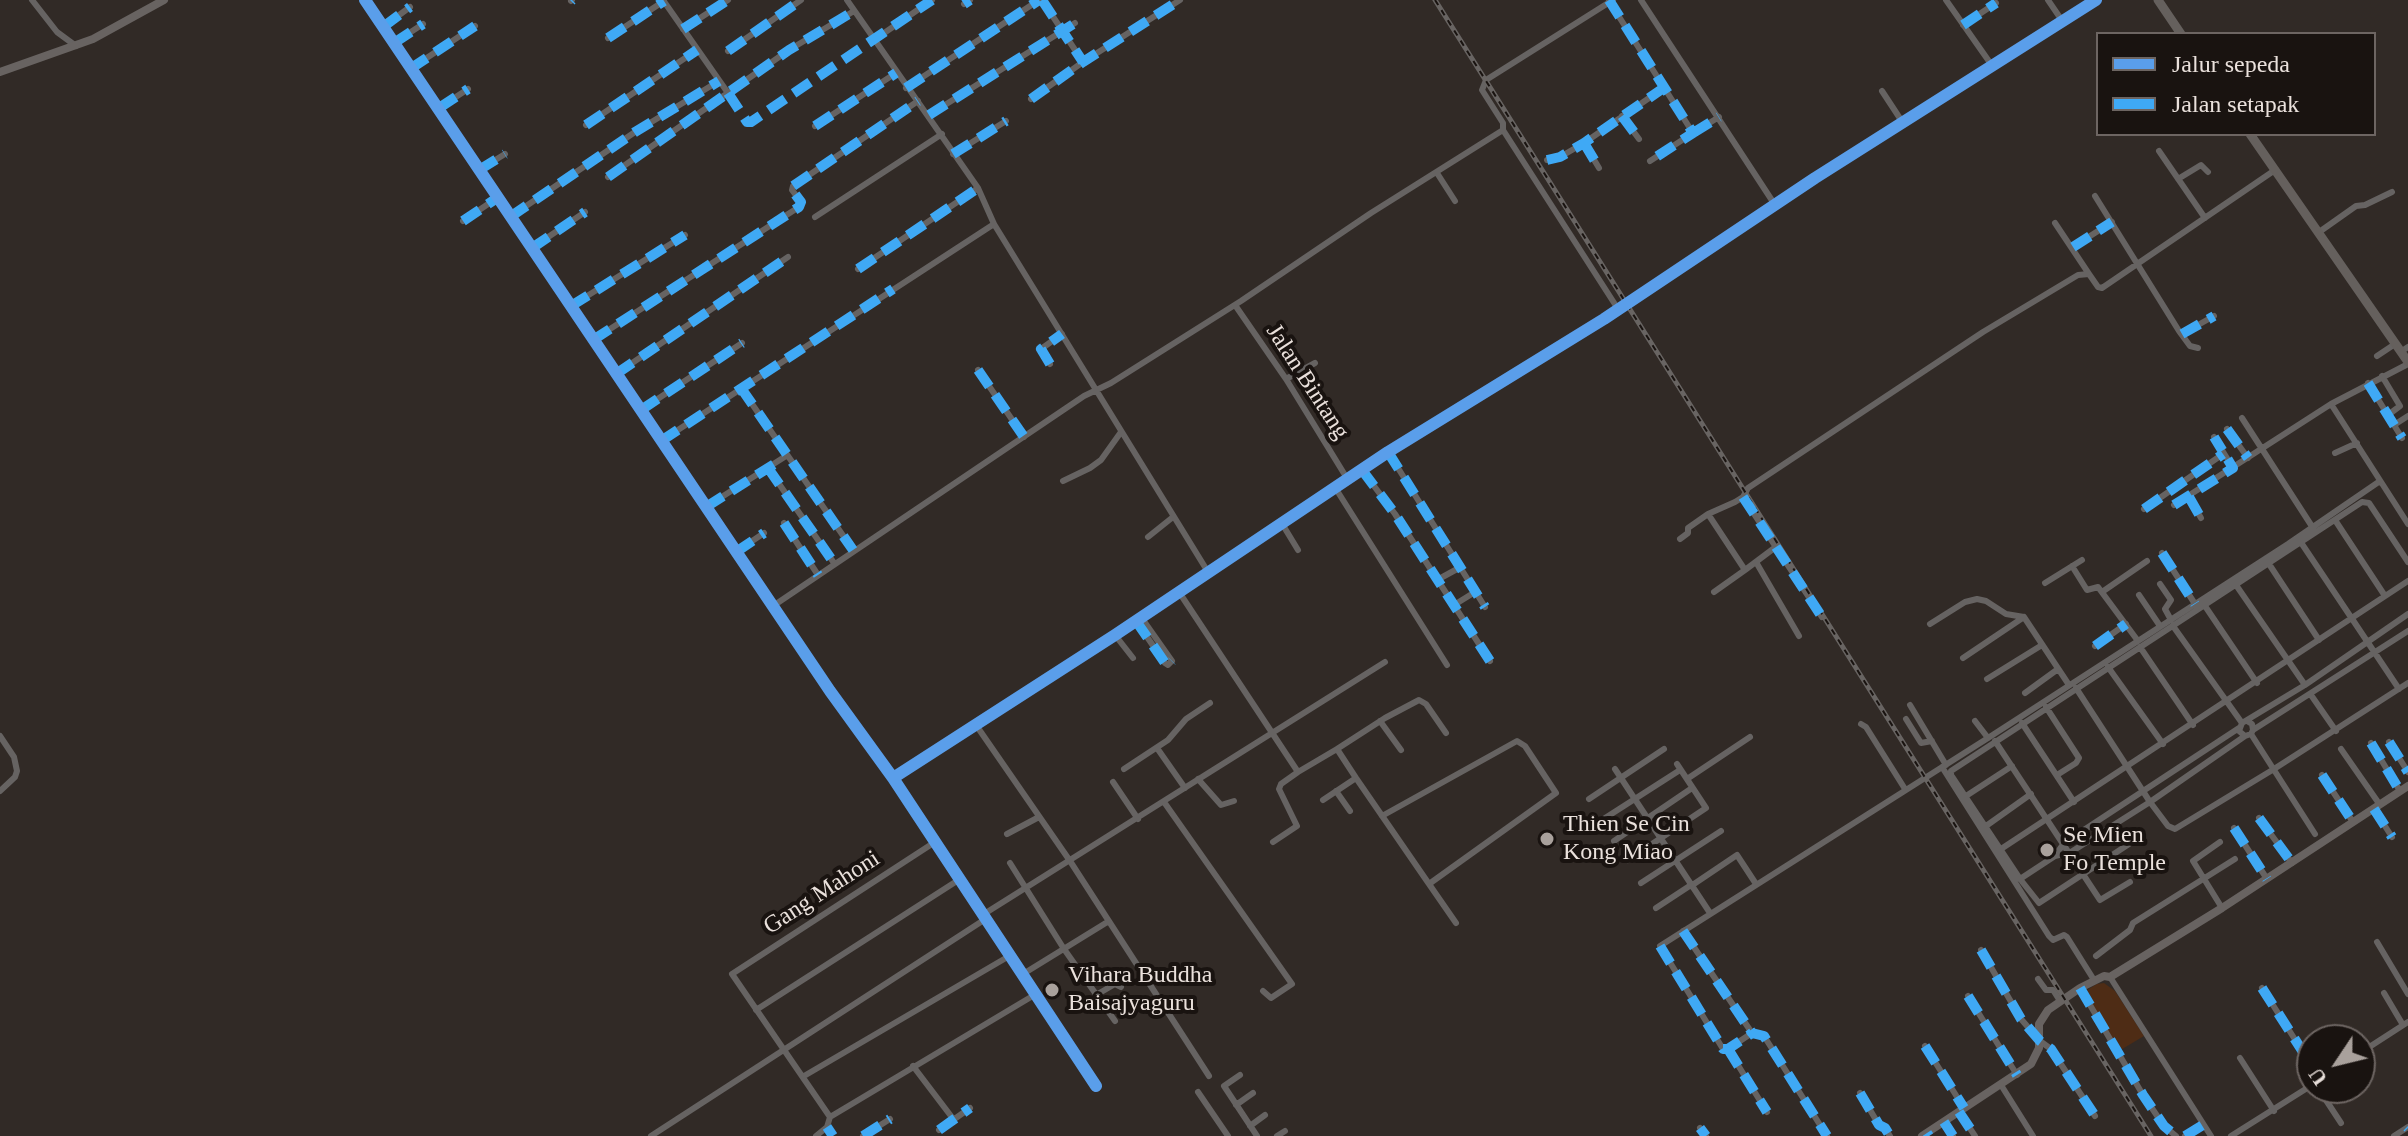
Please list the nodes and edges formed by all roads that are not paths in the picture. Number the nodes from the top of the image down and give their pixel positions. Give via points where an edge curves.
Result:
1 (32, 0) edge
2 (164, 0) edge
3 (365, 0) edge
4 (664, 0) edge
5 (728, 0) edge
6 (801, 0) edge
7 (847, 0) edge
8 (932, 0) edge
9 (1040, 0) edge
10 (1180, 0) edge
11 (1946, 0) edge
12 (2048, 0) edge
13 (2096, 0) edge
14 (2160, 0) edge
15 (1611, 1) edge
16 (1643, 1) edge
17 (1996, 3) dead end
18 (410, 7) dead end
19 (854, 11) junction
20 (2063, 22) junction
21 (1075, 23) dead end
22 (423, 24) dead end
23 (1963, 25) junction
24 (475, 26) dead end
25 (383, 27) junction
26 (683, 29) junction
27 (1062, 30) junction
28 (2183, 32) edge
29 (608, 38) dead end
30 (874, 40) junction
31 (394, 43) junction
32 (76, 46) junction
33 (697, 50) junction
34 (728, 51) dead end
35 (1083, 62) junction
36 (1993, 67) junction
37 (410, 69) junction
38 (0, 72) edge
39 (896, 73) junction
40 (719, 81) junction
41 (1665, 87) junction
42 (906, 88) junction
43 (468, 89) dead end
44 (1882, 91) dead end
45 (728, 93) junction
46 (1031, 99) dead end
47 (918, 101) junction
48 (439, 108) junction
49 (929, 115) junction
50 (1622, 116) junction
51 (1719, 117) junction
52 (1006, 121) dead end
53 (1903, 123) junction
54 (586, 125) dead end
55 (815, 126) dead end
56 (1503, 130) junction
57 (1693, 133) junction
58 (942, 134) junction
59 (2253, 136) edge
60 (2253, 136) edge
61 (1639, 139) dead end
62 (1584, 143) junction
63 (2159, 151) dead end
64 (505, 154) dead end
65 (953, 154) junction
66 (1547, 160) dead end
67 (1650, 161) dead end
68 (1599, 168) dead end
69 (479, 170) junction
70 (2275, 170) junction
71 (2208, 172) dead end
72 (1437, 173) junction
73 (608, 177) dead end
74 (2178, 179) junction
75 (978, 188) junction
76 (2392, 192) dead end
77 (2095, 196) dead end
78 (497, 198) junction
79 (1455, 201) dead end
80 (1775, 205) junction
81 (585, 212) dead end
82 (510, 217) junction
83 (815, 217) dead end
84 (2205, 218) junction
85 (463, 221) dead end
86 (2112, 222) junction
87 (2055, 223) dead end
88 (994, 224) junction
89 (2322, 230) junction
90 (685, 235) dead end
91 (2073, 247) junction
92 (532, 248) junction
93 (788, 257) dead end
94 (2137, 264) junction
95 (858, 269) dead end
96 (2089, 274) junction
97 (1235, 305) junction
98 (571, 306) junction
99 (1618, 309) junction
100 (2214, 316) dead end
101 (1062, 334) junction
102 (2182, 334) junction
103 (593, 340) junction
104 (742, 343) dead end
105 (2198, 348) dead end
106 (2404, 348) edge
107 (2377, 356) dead end
108 (1315, 363) dead end
109 (2408, 363) edge
110 (1050, 364) dead end
111 (978, 370) dead end
112 (616, 374) junction
113 (2382, 376) junction
114 (1286, 379) junction
115 (2368, 383) junction
116 (741, 388) junction
117 (1096, 389) junction
118 (2331, 404) junction
119 (641, 410) junction
120 (2388, 415) junction
121 (2408, 416) edge
122 (2242, 418) dead end
123 (2394, 425) junction
124 (2227, 429) dead end
125 (1121, 432) junction
126 (1024, 437) junction
127 (2214, 437) dead end
128 (2402, 438) dead end
129 (661, 441) junction
130 (2357, 443) junction
131 (2262, 449) junction
132 (1388, 452) junction
133 (2335, 453) dead end
134 (2223, 454) junction
135 (786, 456) junction
136 (2248, 458) junction
137 (768, 468) junction
138 (2233, 468) junction
139 (1362, 470) junction
140 (1348, 480) junction
141 (1063, 481) dead end
142 (2380, 481) junction
143 (1336, 489) junction
144 (1743, 497) junction
145 (2189, 497) junction
146 (2174, 505) dead end
147 (706, 507) junction
148 (2144, 509) dead end
149 (1708, 514) junction
150 (1173, 517) junction
151 (2201, 518) dead end
152 (2335, 520) junction
153 (1281, 522) junction
154 (784, 523) dead end
155 (2408, 524) edge
156 (2313, 528) junction
157 (764, 533) dead end
158 (1148, 537) dead end
159 (1680, 539) dead end
160 (2302, 544) junction
161 (1777, 546) junction
162 (853, 550) junction
163 (1298, 550) dead end
164 (736, 552) junction
165 (2162, 553) dead end
166 (2082, 560) dead end
167 (2147, 561) dead end
168 (1756, 562) junction
169 (2408, 562) edge
170 (834, 563) junction
171 (2269, 564) junction
172 (2072, 566) junction
173 (1459, 568) junction
174 (1745, 570) junction
175 (1208, 572) junction
176 (818, 575) junction
177 (1437, 580) junction
178 (2408, 581) edge
179 (2045, 583) dead end
180 (2160, 584) dead end
181 (2236, 585) junction
182 (1179, 592) junction
183 (1475, 592) junction
184 (1714, 592) dead end
185 (2102, 592) junction
186 (2139, 595) dead end
187 (2385, 596) junction
188 (2195, 604) junction
189 (1454, 605) junction
190 (773, 606) junction
191 (2205, 606) junction
192 (1485, 607) dead end
193 (2408, 614) edge
194 (1822, 617) dead end
195 (2024, 617) junction
196 (1139, 619) junction
197 (2353, 619) junction
198 (2172, 623) junction
199 (1930, 624) dead end
200 (2126, 624) junction
201 (2160, 626) junction
202 (2408, 631) edge
203 (1115, 635) junction
204 (1799, 636) dead end
205 (2319, 640) junction
206 (2368, 642) junction
207 (2139, 644) junction
208 (2042, 645) junction
209 (2095, 646) dead end
210 (2375, 653) junction
211 (1133, 658) dead end
212 (1963, 658) dead end
213 (1490, 661) dead end
214 (2289, 661) junction
215 (1385, 662) dead end
216 (1447, 665) dead end
217 (2108, 667) junction
218 (2058, 669) junction
219 (1987, 679) dead end
220 (2257, 683) junction
221 (2408, 683) edge
222 (2305, 685) junction
223 (2073, 686) junction
224 (2399, 689) junction
225 (2025, 693) dead end
226 (2311, 695) junction
227 (2227, 702) junction
228 (1210, 703) dead end
229 (1910, 705) dead end
230 (2046, 707) junction
231 (1906, 719) dead end
232 (1380, 721) junction
233 (1975, 721) dead end
234 (2022, 723) junction
235 (1861, 724) dead end
236 (2243, 724) junction
237 (976, 725) junction
238 (2193, 725) junction
239 (2336, 731) junction
240 (1270, 733) junction
241 (1446, 733) dead end
242 (2250, 733) junction
243 (0, 736) edge
244 (1750, 737) dead end
245 (1991, 740) junction
246 (1932, 741) junction
247 (2389, 742) dead end
248 (2371, 743) dead end
249 (2163, 744) junction
250 (1157, 748) junction
251 (1337, 749) junction
252 (1664, 749) dead end
253 (2341, 749) dead end
254 (1401, 750) dead end
255 (1944, 766) junction
256 (2012, 766) junction
257 (2127, 767) junction
258 (1124, 769) dead end
259 (1615, 769) dead end
260 (2274, 769) junction
261 (1298, 772) junction
262 (2408, 772) edge
263 (2057, 775) junction
264 (2322, 775) dead end
265 (893, 778) junction
266 (1356, 778) junction
267 (1621, 778) junction
268 (1198, 779) junction
269 (1687, 779) junction
270 (1113, 782) dead end
271 (1185, 788) junction
272 (1692, 788) junction
273 (1905, 789) junction
274 (2404, 789) edge
275 (0, 791) edge
276 (1336, 791) junction
277 (2143, 792) junction
278 (2031, 794) junction
279 (1966, 796) junction
280 (1589, 799) dead end
281 (1635, 799) junction
282 (1323, 800) dead end
283 (1234, 801) dead end
284 (1164, 802) junction
285 (2074, 802) junction
286 (2150, 802) junction
287 (2377, 807) junction
288 (1350, 811) dead end
289 (1382, 816) junction
290 (1039, 817) junction
291 (2048, 818) junction
292 (2259, 818) dead end
293 (1138, 819) junction
294 (1647, 819) junction
295 (1602, 820) dead end
296 (2353, 822) junction
297 (1986, 826) junction
298 (2234, 828) dead end
299 (1721, 831) dead end
300 (1007, 834) dead end
301 (2315, 834) dead end
302 (2392, 837) dead end
303 (1660, 839) junction
304 (1614, 841) dead end
305 (935, 842) junction
306 (1273, 842) dead end
307 (2220, 842) dead end
308 (2064, 843) junction
309 (2129, 844) dead end
310 (2001, 849) junction
311 (2071, 852) junction
312 (2055, 856) junction
313 (2235, 859) dead end
314 (1628, 860) dead end
315 (1070, 861) junction
316 (1674, 861) junction
317 (1010, 863) dead end
318 (2292, 863) junction
319 (2084, 874) junction
320 (960, 879) junction
321 (2020, 879) junction
322 (2203, 879) junction
323 (2267, 879) junction
324 (2130, 882) dead end
325 (1641, 883) dead end
326 (1429, 884) junction
327 (1756, 884) junction
328 (1691, 886) junction
329 (1026, 890) junction
330 (1656, 908) dead end
331 (2222, 908) junction
332 (1710, 913) junction
333 (986, 916) junction
334 (1109, 921) junction
335 (1456, 923) dead end
336 (1683, 931) junction
337 (2377, 942) dead end
338 (1064, 949) junction
339 (1981, 950) dead end
340 (1011, 955) junction
341 (2096, 956) dead end
342 (1023, 974) junction
343 (2110, 977) junction
344 (2038, 979) dead end
345 (2094, 980) junction
346 (1121, 987) dead end
347 (2080, 988) junction
348 (2262, 988) dead end
349 (1263, 991) dead end
350 (2384, 993) dead end
351 (1036, 994) junction
352 (2408, 994) edge
353 (1096, 995) junction
354 (1968, 996) dead end
355 (2060, 1001) junction
356 (756, 1010) junction
357 (1115, 1021) dead end
358 (2406, 1024) edge
359 (1752, 1033) junction
360 (2040, 1041) junction
361 (2296, 1041) edge
362 (2376, 1043) edge
363 (1925, 1046) dead end
364 (784, 1048) junction
365 (1728, 1049) junction
366 (2240, 1058) dead end
367 (913, 1066) junction
368 (1240, 1075) dead end
369 (2017, 1075) junction
370 (804, 1076) junction
371 (1209, 1076) dead end
372 (2001, 1085) junction
373 (1096, 1086) dead end
374 (1198, 1092) dead end
375 (1253, 1093) dead end
376 (1860, 1093) dead end
377 (2296, 1096) edge
378 (2329, 1104) edge
379 (1236, 1105) junction
380 (970, 1108) dead end
381 (1962, 1110) junction
382 (2274, 1111) junction
383 (1767, 1112) dead end
384 (1265, 1115) dead end
385 (2095, 1116) dead end
386 (830, 1117) junction
387 (890, 1119) dead end
388 (954, 1120) junction
389 (1944, 1122) junction
390 (2341, 1123) dead end
391 (2203, 1125) junction
392 (1250, 1126) junction
393 (827, 1127) junction
394 (2408, 1127) edge
395 (1700, 1128) dead end
396 (939, 1130) dead end
397 (1285, 1131) dead end
398 (1926, 1135) edge
399 (651, 1136) edge
400 (816, 1136) edge
401 (833, 1136) edge
402 (863, 1136) edge
403 (1228, 1136) edge
404 (1257, 1136) edge
405 (1277, 1136) edge
406 (1706, 1136) edge
407 (1827, 1136) edge
408 (1890, 1136) edge
409 (1953, 1136) edge
410 (1975, 1136) edge
411 (2033, 1136) edge
412 (2176, 1136) edge
413 (2185, 1136) edge
414 (2211, 1136) edge
415 (2231, 1136) edge
416 (2394, 1136) edge

1 - 32 street via 57,32
2 - 32 main road
3 - 25 street
4 - 26 street
4 - 29 street
5 - 26 street
6 - 34 street
7 - 19 street
8 - 30 street
9 - 27 street
9 - 42 street
10 - 35 street
11 - 23 street
12 - 20 street
13 - 20 street
14 - 28 highway
15 - 41 street
15 - 56 street via 1486,80 1482,90
16 - 51 street
17 - 23 street
18 - 25 street
19 - 30 street
19 - 45 street
20 - 36 street
21 - 27 street
22 - 31 street
23 - 36 street
24 - 37 street
25 - 31 street
26 - 33 street
27 - 35 street
27 - 49 street
30 - 39 street
31 - 37 street
32 - 38 main road
33 - 40 street
33 - 54 street
35 - 46 street
36 - 53 street
37 - 48 street
39 - 42 street
39 - 55 street
40 - 45 street
40 - 82 street
41 - 50 street
41 - 57 street
42 - 47 street
43 - 48 street
44 - 53 street
45 - 73 street
47 - 49 street
47 - 103 street via 793,186 802,204
48 - 69 street
49 - 58 street
50 - 61 street
50 - 62 street
51 - 57 street
51 - 80 street
52 - 65 street
53 - 80 street
56 - 72 street
56 - 99 street
57 - 67 street
58 - 65 street
58 - 83 street
59 - 70 highway
60 - 89 highway
62 - 66 street
62 - 68 street
63 - 74 street
64 - 69 street
65 - 75 street
69 - 78 street
70 - 84 street
70 - 106 highway
71 - 74 street via 2201,165
72 - 79 street
72 - 97 street
74 - 84 street
75 - 88 street
75 - 95 street
76 - 89 street via 2356,206
77 - 86 street
78 - 82 street
78 - 85 street
80 - 99 street
81 - 92 street
82 - 92 street
84 - 94 street
86 - 91 street
86 - 94 street
87 - 91 street
88 - 101 street
88 - 116 street
89 - 106 highway
90 - 98 street
91 - 96 street
92 - 98 street
93 - 112 street
94 - 96 street via 2101,289
94 - 102 street
96 - 144 street via 2078,275 1983,332 1748,488
97 - 114 street, Jalan Bintang
97 - 117 street
98 - 103 street
99 - 132 street
100 - 102 street
101 - 110 street via 1041,349
101 - 117 street
102 - 105 street
103 - 112 street
104 - 119 street
106 - 107 street
106 - 109 highway
108 - 114 street
109 - 113 street
111 - 126 street
112 - 119 street
113 - 115 street
113 - 120 street via 2400,406
114 - 140 street, Jalan Bintang
115 - 118 street
115 - 120 street
116 - 129 street
116 - 135 street
117 - 125 street
117 - 126 street
118 - 130 street
118 - 131 street
119 - 129 street
120 - 123 street
121 - 123 street
122 - 131 street
123 - 128 street
124 - 136 street
125 - 141 street via 1101,460
125 - 150 street
126 - 162 street
127 - 134 street
129 - 147 street
130 - 133 street
130 - 142 street
131 - 136 street
131 - 156 street
132 - 139 street
132 - 173 street
134 - 138 street
134 - 148 street
135 - 137 street
135 - 162 street
136 - 138 street
137 - 147 street
137 - 170 street
138 - 145 street
139 - 140 street
139 - 177 street
140 - 143 street
142 - 155 street
142 - 156 street
143 - 153 street
143 - 216 street
144 - 149 street
144 - 161 street
145 - 146 street
145 - 151 street
147 - 164 street
149 - 159 street
149 - 174 street
150 - 158 street
150 - 175 street
152 - 160 street
152 - 169 street via 2367,502
152 - 187 street
153 - 163 street
153 - 175 street
154 - 176 street
156 - 188 street
157 - 164 street
160 - 171 street
160 - 197 street
161 - 168 street
161 - 194 street
162 - 170 street
164 - 190 street
165 - 188 street
166 - 172 street
167 - 185 street
168 - 174 street
168 - 204 street
170 - 176 street
171 - 181 street
171 - 205 street
172 - 179 street
172 - 185 street via 2087,590 2097,587
173 - 177 street
173 - 183 street
174 - 184 street
175 - 182 street
176 - 190 street
177 - 189 street
178 - 187 street
180 - 198 street via 2171,600 2165,610
181 - 191 street
181 - 214 street
182 - 196 street
182 - 240 street
183 - 189 street
183 - 192 street
185 - 200 street
186 - 201 street
187 - 197 street
188 - 198 street
189 - 213 street
190 - 265 street
191 - 198 street
191 - 220 street
193 - 206 street
195 - 199 street via 1977,599
195 - 208 street
195 - 212 street
196 - 196 street via 1165,663 1171,663
196 - 203 street
197 - 205 street
197 - 206 street
198 - 201 street
198 - 207 street
198 - 227 street
200 - 207 street
200 - 209 street
201 - 207 street
202 - 210 street
203 - 211 street
203 - 237 street
205 - 214 street
206 - 210 street
206 - 222 street
207 - 217 street
207 - 223 street
207 - 238 street
208 - 218 street
208 - 219 street
210 - 224 street
210 - 226 street
214 - 220 street
214 - 222 street
215 - 240 street
217 - 223 street
217 - 249 street
218 - 223 street
218 - 225 street
220 - 227 street
221 - 224 street
222 - 236 street
223 - 230 street
223 - 245 street
223 - 257 street
224 - 239 street
226 - 239 street
226 - 242 street
227 - 236 street
227 - 238 street
228 - 250 street
229 - 246 street
230 - 234 street
230 - 263 street via 2079,758
231 - 246 street via 1922,744
232 - 241 street via 1421,701
232 - 251 street
232 - 254 street
233 - 245 street
234 - 245 street
234 - 263 street
235 - 273 street
236 - 242 street via 2241,733
236 - 242 street via 2252,724
236 - 277 street
237 - 265 street
237 - 290 street
238 - 249 street
239 - 260 street
240 - 261 street
240 - 268 street
242 - 260 street
242 - 286 street
243 - 275 street via 17,771
244 - 269 street
245 - 255 street
245 - 256 street
245 - 279 street via 1952,769
246 - 255 street
247 - 262 street
248 - 274 street
249 - 257 street
250 - 258 street
250 - 271 street
251 - 261 street
251 - 266 street
252 - 267 street
253 - 287 street
255 - 273 street
255 - 345 street via 2050,938 2066,936
256 - 278 street
256 - 279 street
257 - 277 street
257 - 285 street
259 - 267 street
260 - 286 street via 2178,828 2168,826
260 - 301 street
261 - 306 street via 1279,788 1297,826
263 - 285 street
264 - 296 street
265 - 305 street
266 - 276 street
266 - 289 street
267 - 280 street
267 - 281 street
268 - 271 street
268 - 283 street via 1221,805
269 - 272 street
269 - 281 street via 1678,767
270 - 293 street
271 - 284 street
272 - 294 street
272 - 303 street via 1706,808
273 - 327 street
274 - 287 main road
276 - 282 street
276 - 288 street
277 - 286 street
277 - 308 street
278 - 291 street
278 - 297 street
279 - 297 street
281 - 294 street
281 - 295 street
284 - 293 street
284 - 349 street via 1292,984 1271,998
285 - 291 street
286 - 311 street
287 - 296 main road
287 - 302 street
289 - 326 street
289 - 326 street via 1517,741 1554,786 1553,797
290 - 300 street
290 - 315 street
291 - 308 street
291 - 310 street
292 - 318 street
293 - 315 street
294 - 303 street
294 - 304 street
296 - 318 main road
297 - 310 street
298 - 323 street
299 - 316 street
303 - 314 street
303 - 316 street
305 - 320 street
305 - 356 street, Gang Mahoni via 734,972 732,978
307 - 322 street via 2193,860
308 - 311 street
308 - 312 street
309 - 319 street
310 - 321 street
311 - 312 street
311 - 319 street
312 - 321 street
313 - 322 street
315 - 329 street
315 - 334 street
316 - 325 street
316 - 328 street
317 - 329 street
318 - 323 main road
319 - 321 street via 2039,903
319 - 324 street via 2102,900
320 - 333 street
320 - 356 street
322 - 331 street
322 - 341 street via 2133,923
323 - 331 main road
326 - 335 street
327 - 328 street via 1737,855
327 - 332 street
328 - 330 street
328 - 332 street
329 - 333 street
329 - 338 street
331 - 343 main road
332 - 336 street
333 - 340 street
333 - 364 street
334 - 338 street
334 - 371 street
336 - 359 street
336 - 365 street via 1660,946 1721,1048
337 - 352 street
338 - 342 street
338 - 353 street
339 - 360 street
340 - 342 street
340 - 370 street
342 - 351 street
343 - 345 main road
343 - 391 street
344 - 355 street
345 - 347 main road
346 - 353 street via 1115,984
347 - 355 main road
347 - 412 street via 2143,1095
348 - 361 street
350 - 358 street
351 - 367 street
351 - 373 street
353 - 357 street
354 - 369 street
355 - 360 main road via 2043,1015
356 - 364 street
358 - 362 street
359 - 365 street
359 - 407 street via 1764,1036
360 - 369 main road via 2037,1057
360 - 385 street via 2051,1049
363 - 381 street
364 - 370 street
364 - 399 street
365 - 383 street
366 - 382 street
367 - 386 street
367 - 388 street
368 - 379 street via 1224,1086
369 - 372 main road
370 - 386 street
372 - 381 main road
372 - 411 street
374 - 403 street
375 - 379 street
376 - 408 street
377 - 382 street
378 - 390 street
379 - 392 street
380 - 388 street
381 - 389 main road
381 - 410 street
382 - 415 street
384 - 392 street
386 - 393 street
387 - 402 street
388 - 396 street
389 - 398 main road
389 - 409 street
391 - 413 street
391 - 414 street
392 - 404 street
393 - 400 street
393 - 401 street
394 - 416 street
395 - 406 street
397 - 405 street

